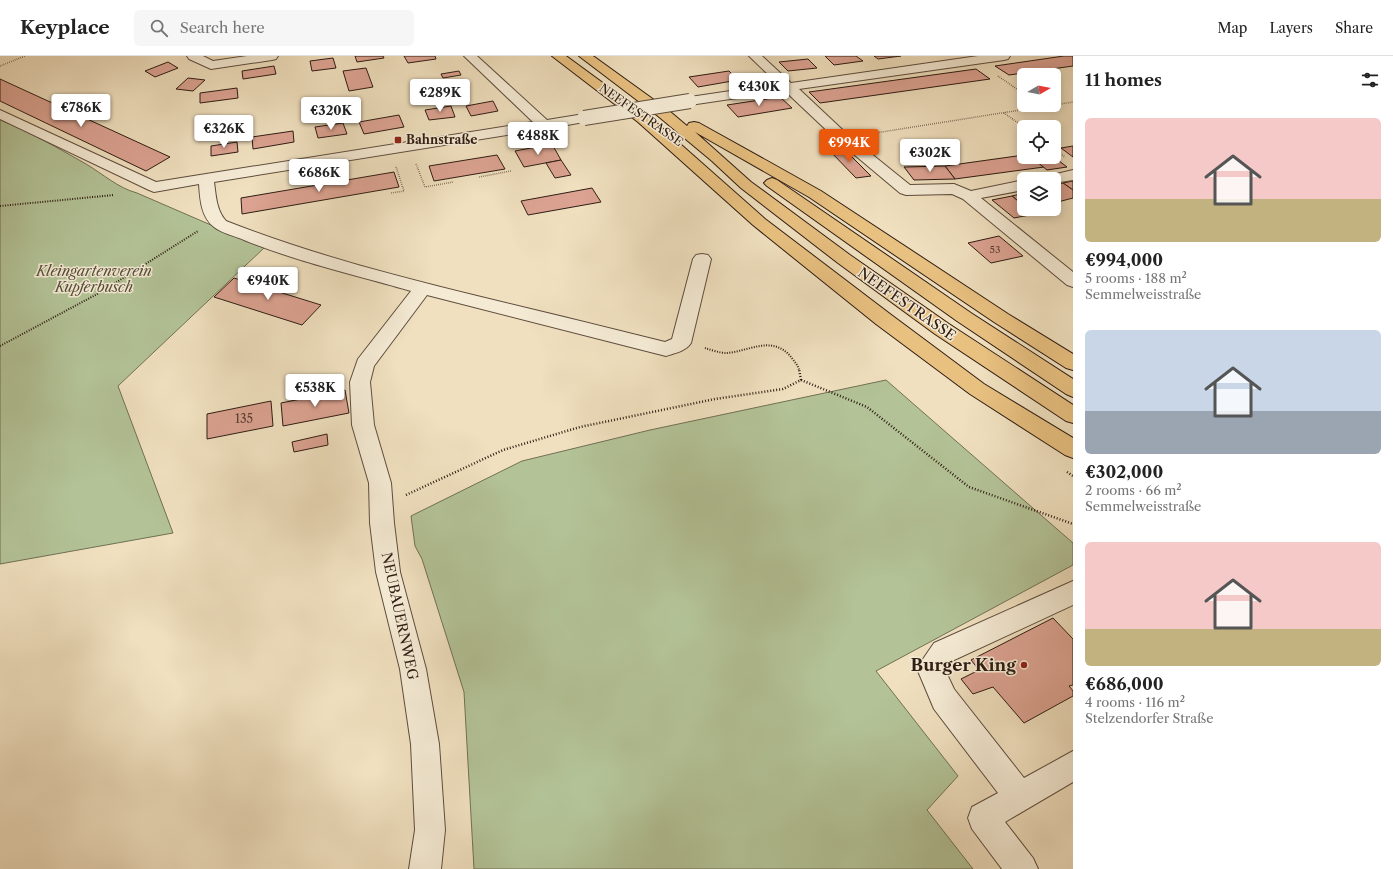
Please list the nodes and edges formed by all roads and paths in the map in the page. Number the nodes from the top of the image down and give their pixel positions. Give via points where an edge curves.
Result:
1 (25, 56) edge
2 (193, 56) edge
3 (272, 56) edge
4 (470, 56) edge
5 (558, 56) edge
6 (585, 56) edge
7 (755, 56) edge
8 (1004, 56) edge
9 (0, 66) edge
10 (786, 86) junction
11 (1073, 102) edge
12 (1061, 104) edge
13 (1017, 110) edge
14 (1004, 113) junction
15 (0, 114) edge
16 (663, 114) junction
17 (643, 119) junction
18 (683, 120) junction
19 (1017, 122) edge
20 (545, 125) junction
21 (843, 138) junction
22 (410, 147) junction
23 (390, 150) junction
24 (511, 171) dead end
25 (1073, 175) edge
26 (479, 177) dead end
27 (1061, 177) edge
28 (206, 180) junction
29 (453, 182) dead end
30 (746, 185) junction
31 (1017, 186) edge
32 (391, 193) dead end
33 (114, 195) dead end
34 (969, 196) junction
35 (0, 206) edge
36 (215, 220) junction
37 (702, 259) dead end
38 (1073, 281) edge
39 (423, 288) junction
40 (681, 343) junction
41 (0, 346) edge
42 (1073, 363) edge
43 (801, 380) junction
44 (1073, 389) edge
45 (1073, 416) edge
46 (1073, 449) edge
47 (382, 506) junction
48 (1073, 524) edge
49 (1073, 593) edge
50 (1073, 766) edge
51 (1020, 797) junction
52 (426, 869) edge
53 (1022, 869) edge

1 - 9 path
2 - 3 street via 211,65
4 - 20 street
5 - 17 highway, NEEFESTRASSE
6 - 16 highway, NEEFESTRASSE
7 - 10 street
8 - 10 street
10 - 20 street, bridge
10 - 21 street
11 - 12 path
13 - 14 path
14 - 19 path
14 - 21 path
15 - 28 street via 154,187
16 - 18 highway
16 - 30 highway, NEEFESTRASSE
17 - 30 highway, NEEFESTRASSE
17 - 46 highway via 759,222 883,319 977,388
18 - 42 highway via 815,194
18 - 44 highway via 964,317
20 - 22 street
21 - 34 street via 906,190 954,189
22 - 23 street
22 - 29 path via 425,187
23 - 28 street
23 - 32 path via 404,191
24 - 26 path
25 - 27 street
28 - 36 street via 210,208
30 - 45 highway, NEEFESTRASSE via 942,329
31 - 34 street
33 - 35 path
34 - 38 street
36 - 39 street via 265,242
36 - 41 path via 53,320
37 - 40 street
39 - 40 street via 666,349
39 - 47 street, NEUBAUERNWEG via 365,364 360,382 363,425 380,483
40 - 43 path via 726,353 754,346 773,346 785,350 798,366
43 - 47 path via 783,389 715,399 580,427 502,450
43 - 48 path via 867,407 969,487
47 - 52 street, NEUBAUERNWEG via 388,572 413,669 425,744 430,830
49 - 51 street via 943,652 931,671 944,699
50 - 51 street
51 - 53 street via 983,818

